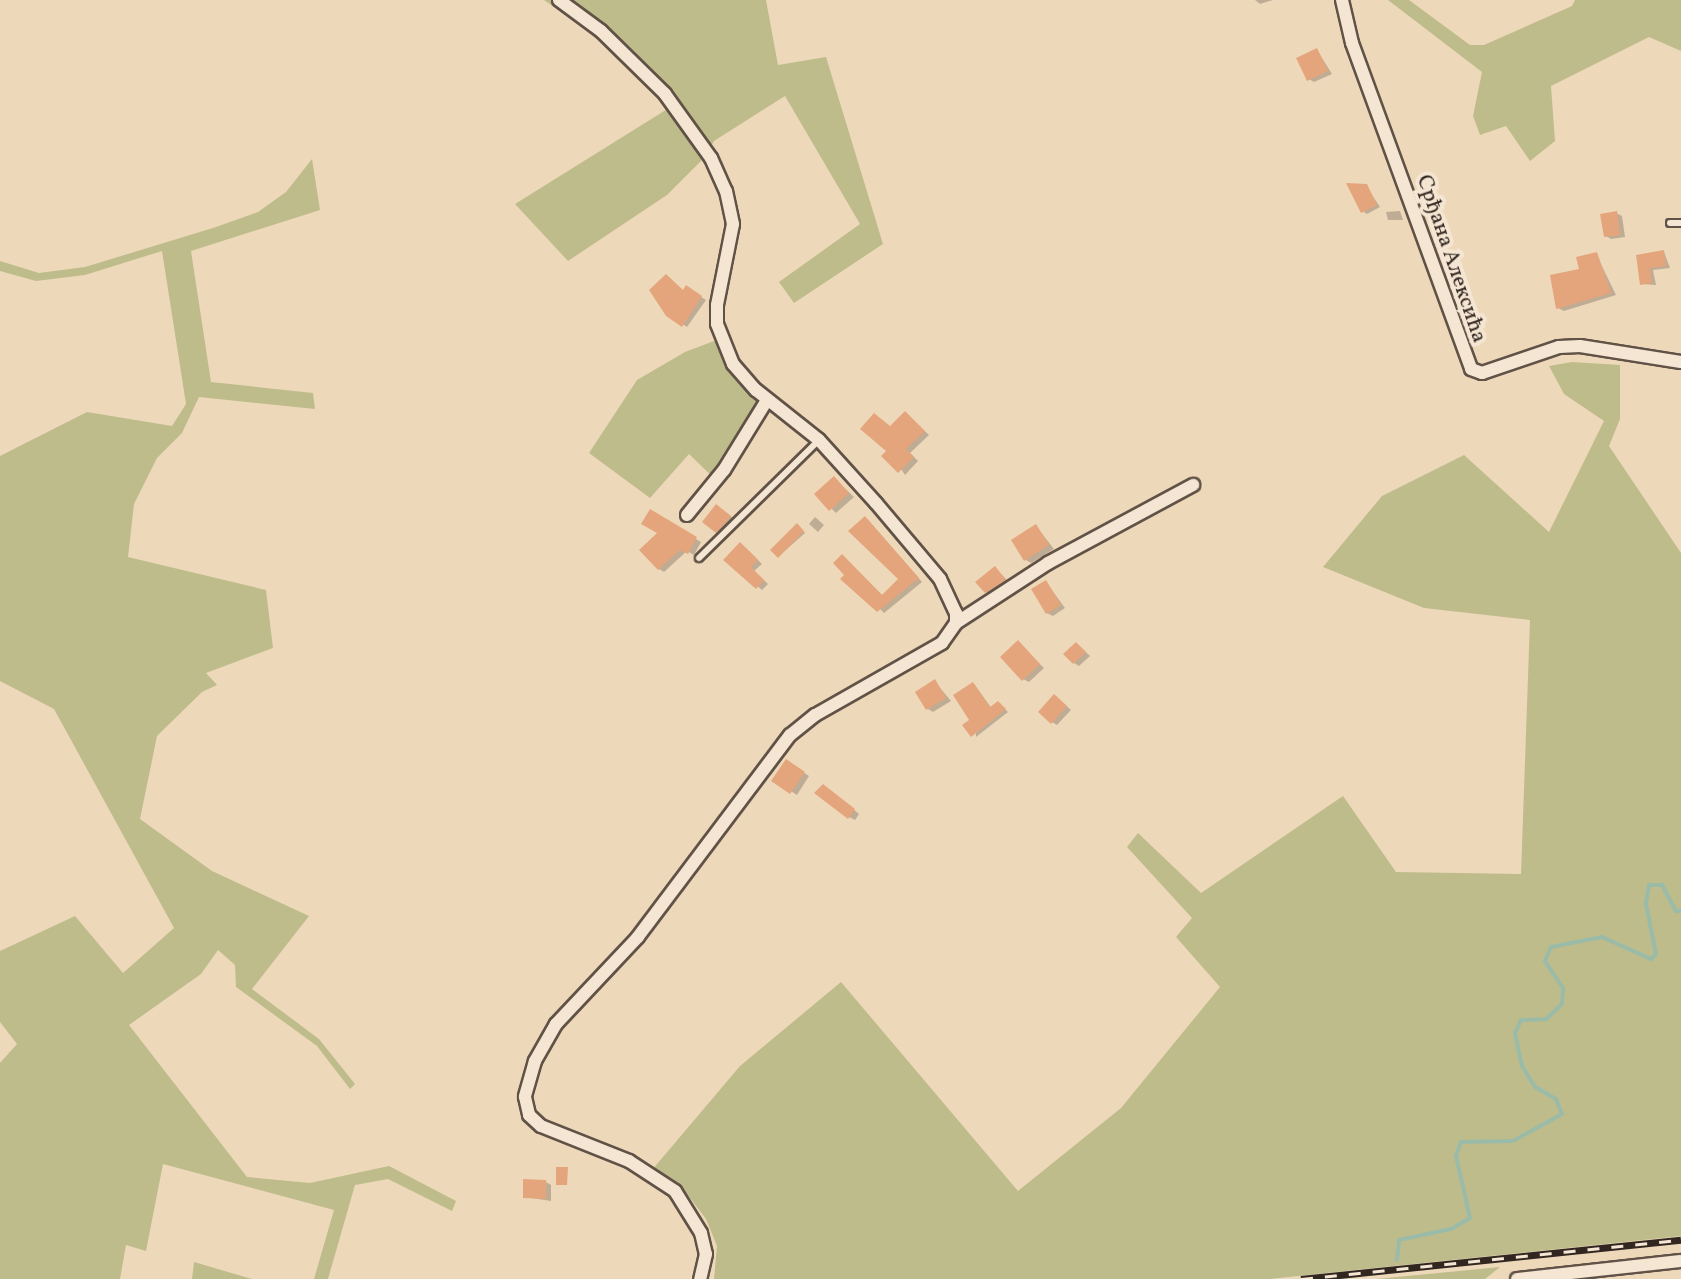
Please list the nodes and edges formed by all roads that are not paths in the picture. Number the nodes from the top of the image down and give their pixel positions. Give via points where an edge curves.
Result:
1 (559, 0) edge
2 (1342, 0) edge
3 (1670, 223) dead end
4 (1681, 223) edge
5 (1681, 362) edge
6 (767, 400) junction
7 (819, 440) junction
8 (1193, 485) dead end
9 (687, 515) dead end
10 (699, 558) dead end
11 (956, 623) junction
12 (1681, 1261) edge
13 (700, 1279) edge
14 (1517, 1279) edge

1 - 6 street via 601,31 656,85 711,158 733,224 717,324 733,364
2 - 5 street, Срђана Алексића via 1352,43 1471,369 1482,373 1559,347 1580,346
3 - 4 lane
6 - 7 street
6 - 9 street via 719,478
7 - 10 lane
7 - 11 street via 940,579
8 - 11 street via 1048,563
11 - 13 street via 930,651 815,715 790,735 638,937 556,1024 535,1061 525,1097 529,1115 541,1126 629,1161 675,1191 701,1233 706,1254
12 - 14 street

